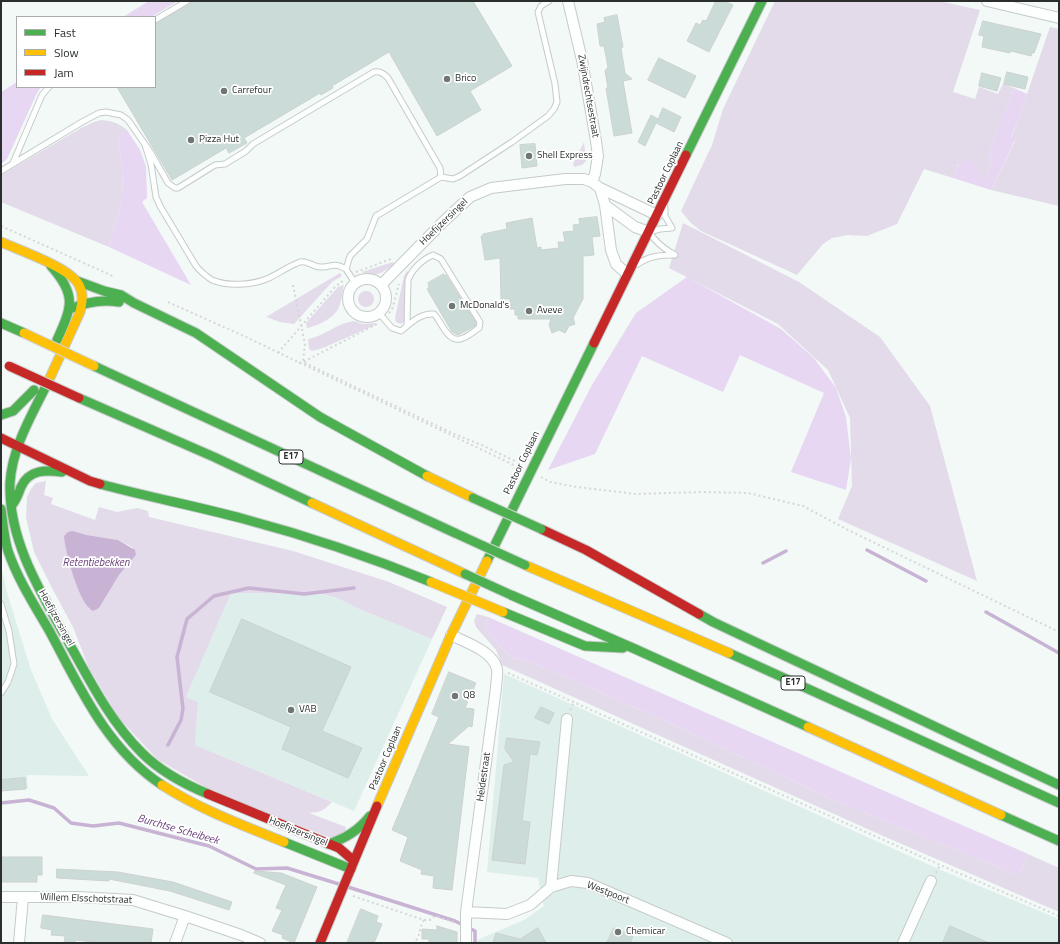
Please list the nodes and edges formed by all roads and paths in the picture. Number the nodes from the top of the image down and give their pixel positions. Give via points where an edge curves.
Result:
1 (187, 1) edge
2 (549, 1) edge
3 (568, 1) edge
4 (762, 1) edge
5 (987, 1) edge
6 (1059, 18) edge
7 (156, 19) edge
8 (48, 88) edge
9 (145, 146) junction
10 (13, 163) junction
11 (1, 171) edge
12 (441, 178) junction
13 (596, 185) junction
14 (664, 201) junction
15 (605, 206) junction
16 (657, 215) junction
17 (1, 226) edge
18 (649, 232) junction
19 (1, 242) edge
20 (46, 262) junction
21 (399, 266) junction
22 (346, 269) junction
23 (629, 272) junction
24 (118, 279) dead end
25 (353, 279) junction
26 (77, 281) junction
27 (399, 284) dead end
28 (293, 285) dead end
29 (381, 285) junction
30 (168, 302) dead end
31 (83, 303) junction
32 (134, 303) junction
33 (70, 309) junction
34 (381, 316) junction
35 (1, 323) edge
36 (301, 325) junction
37 (408, 326) junction
38 (278, 353) junction
39 (50, 356) dead end
40 (303, 362) junction
41 (298, 363) junction
42 (5, 364) edge
43 (44, 370) dead end
44 (34, 390) junction
45 (1, 415) edge
46 (1, 438) edge
47 (15, 446) junction
48 (531, 471) junction
49 (74, 474) junction
50 (1, 489) edge
51 (11, 506) junction
52 (1, 509) edge
53 (1, 604) edge
54 (1059, 632) edge
55 (451, 635) junction
56 (635, 649) junction
57 (497, 668) junction
58 (1, 693) edge
59 (567, 719) dead end
60 (1059, 785) edge
61 (1059, 803) edge
62 (376, 809) junction
63 (1059, 841) edge
64 (328, 844) junction
65 (353, 865) junction
66 (931, 881) dead end
67 (551, 887) junction
68 (341, 892) junction
69 (1, 897) edge
70 (23, 897) junction
71 (466, 912) junction
72 (185, 916) junction
73 (1059, 916) edge
74 (424, 920) junction
75 (466, 926) junction
76 (19, 943) edge
77 (175, 943) edge
78 (260, 943) edge
79 (320, 943) edge
80 (414, 943) edge
81 (466, 943) edge
82 (727, 943) edge
83 (903, 943) edge

1 - 7 lane
2 - 12 lane via 541,6 538,12 556,95 554,109 548,116 460,176 453,179
3 - 13 street, Zwijndrechtsestraat via 582,60 596,141
4 - 14 main road, Pastoor Coplaan
5 - 6 street
8 - 10 lane via 42,95
9 - 10 lane via 128,120 121,115 106,112 82,122
9 - 12 lane via 171,186 178,188 215,165 225,164 253,144 378,71 388,78 440,168
9 - 22 lane via 160,206 203,274 214,280 236,284 263,280 301,262 320,267 339,265
10 - 11 lane
12 - 22 lane via 376,216 367,239 350,256
13 - 15 street, Zwijndrechtsestraat
13 - 16 street
13 - 21 street, Hoefijzersingel via 584,179 491,188 470,197
14 - 16 main road, Pastoor Coplaan
14 - 18 lane via 665,216 672,228
15 - 18 street via 635,227
15 - 23 street, Zwijndrechtsestraat via 611,250 616,264
16 - 18 main road, Pastoor Coplaan
17 - 24 path
18 - 23 main road, Pastoor Coplaan
18 - 23 lane via 662,248 675,255 660,255 644,260
19 - 20 main road
20 - 26 main road via 71,273
20 - 33 main road via 66,284
21 - 25 path via 392,259 359,270
21 - 29 street, Hoefijzersingel
22 - 25 lane
23 - 48 main road, Pastoor Coplaan
25 - 29 street via 372,280
25 - 34 street via 348,298 351,309 356,314 367,317
25 - 36 path via 335,286
26 - 31 main road via 81,288
26 - 32 main road via 121,294
27 - 34 path via 392,310
28 - 36 path
29 - 34 street via 386,303
30 - 38 path
31 - 32 main road via 107,299
31 - 33 main road
31 - 47 main road, Hoefijzersingel via 33,414
32 - 60 main road, bridge via 196,333 320,417 418,472 586,550 713,622
33 - 39 main road
34 - 37 lane via 392,328 401,331
34 - 40 path via 375,326
35 - 61 main road, E17, bridge via 525,565 695,638
36 - 38 path
36 - 40 path via 305,344
37 - 37 lane via 422,315 434,314 450,337 456,340 463,339 479,328 480,322 450,272 441,259 433,255 421,262 408,280
38 - 41 path
40 - 41 path
40 - 48 path via 484,446
41 - 48 path
42 - 56 main road, bridge via 214,457 440,563
43 - 44 main road
44 - 45 main road via 14,412
44 - 47 main road via 14,435
46 - 47 main road
47 - 49 main road
47 - 50 main road, Hoefijzersingel via 6,464
47 - 51 main road, Hoefijzersingel via 10,482
48 - 54 path via 550,482 577,487 636,494 748,493 803,506
48 - 55 main road, Pastoor Coplaan
49 - 51 main road via 34,471 26,478 19,498
49 - 56 main road, bridge via 130,492 244,519 388,564 585,646
51 - 64 main road, Hoefijzersingel via 28,565 124,733 155,764 177,779 213,797
52 - 65 main road, Hoefijzersingel via 8,550 18,574 96,715 111,739 131,761 176,794 208,810 260,832
53 - 58 lane via 9,631 14,664
55 - 57 street via 491,657
55 - 62 main road, Pastoor Coplaan
56 - 63 main road
57 - 71 street, Heidestraat
57 - 73 path
59 - 67 street
62 - 64 main road via 352,833
62 - 65 main road, Pastoor Coplaan
64 - 65 main road, Hoefijzersingel via 339,848
65 - 68 main road, Pastoor Coplaan
66 - 83 street
67 - 71 street, Westpoort via 530,905 507,914
67 - 82 street, Westpoort via 571,881 588,883
68 - 74 path
68 - 79 main road, Pastoor Coplaan
69 - 70 street, Willem Elsschotstraat
70 - 72 street, Willem Elsschotstraat via 133,900
70 - 76 street
71 - 75 street, Heidestraat
72 - 77 street
72 - 78 street, Willem Elsschotstraat
74 - 75 path via 430,920 435,916
74 - 80 path via 419,937
75 - 81 street, Heidestraat

